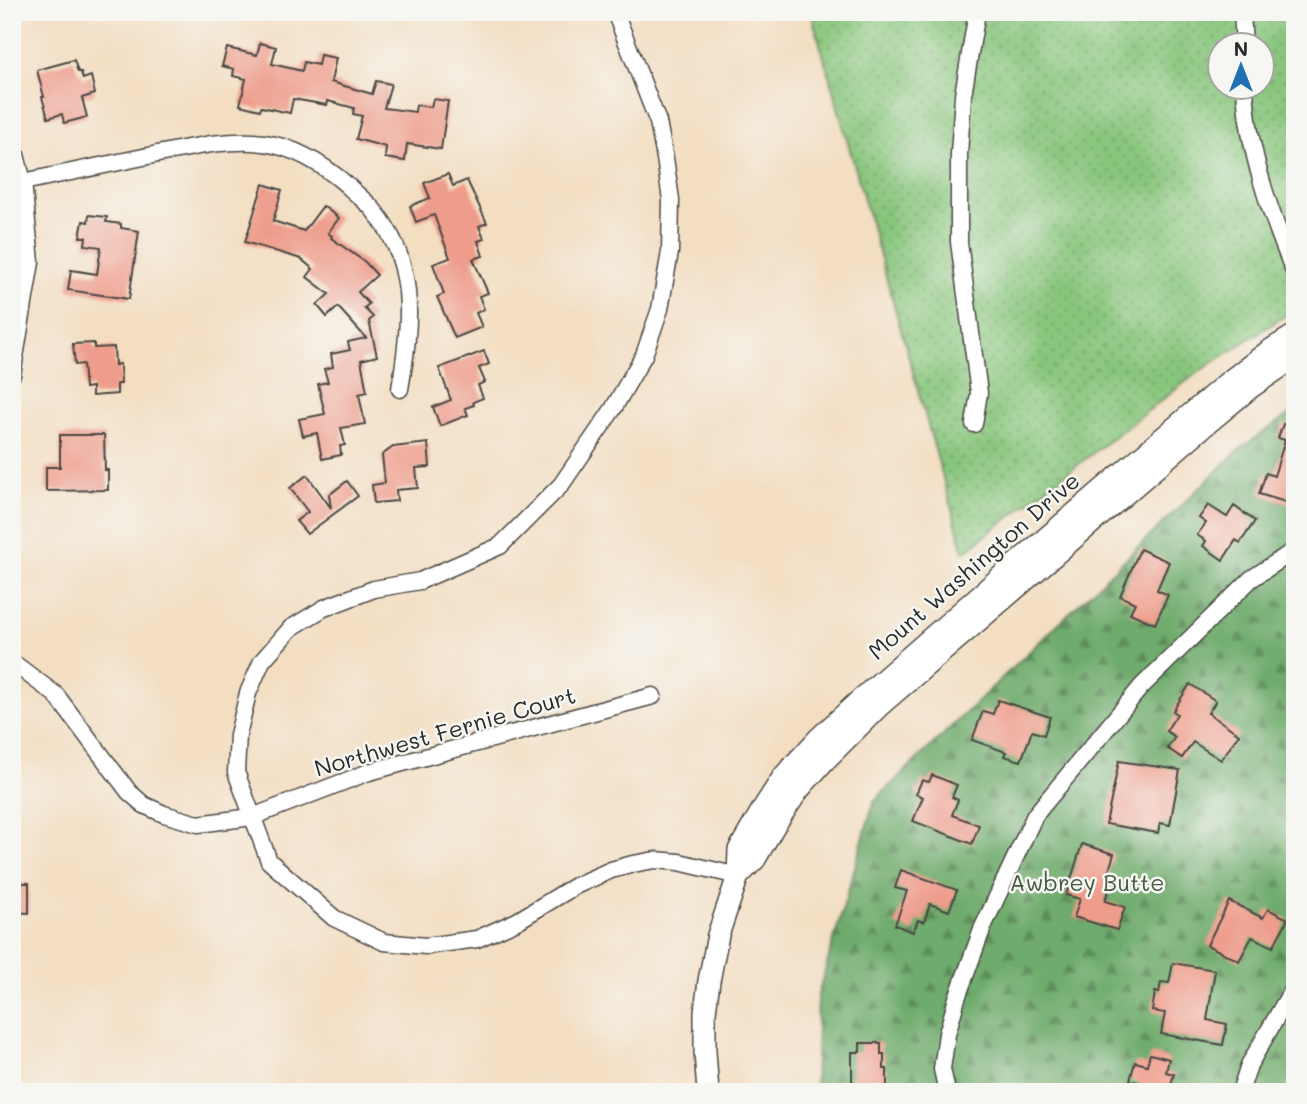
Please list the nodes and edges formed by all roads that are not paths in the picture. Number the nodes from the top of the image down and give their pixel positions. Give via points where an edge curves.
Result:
1 (615, 12) edge
2 (977, 12) edge
3 (1242, 12) edge
4 (1243, 32) edge
5 (1247, 102) edge
6 (12, 139) edge
7 (23, 182) junction
8 (1295, 274) edge
9 (1295, 335) edge
10 (1295, 357) edge
11 (12, 375) edge
12 (400, 389) dead end
13 (974, 424) dead end
14 (1295, 550) edge
15 (12, 663) edge
16 (653, 696) dead end
17 (252, 817) junction
18 (738, 876) junction
19 (1295, 985) edge
20 (708, 1092) edge
21 (947, 1092) edge
22 (1240, 1092) edge

1 - 17 street via 658,122 671,200 670,252 660,309 643,355 561,485 500,545 420,581 374,589 324,608 291,628 262,661 247,693 238,735 236,772
2 - 13 street via 959,154 959,242 979,393
3 - 4 street
5 - 8 street via 1253,147
6 - 7 street
7 - 11 street via 30,270
7 - 12 street via 236,142 294,151 331,171 371,207 400,256 406,275 409,327
9 - 18 main road, Mount Washington Drive via 1227,383 818,739 784,776 764,807 740,850
10 - 18 main road, Mount Washington Drive via 1204,426 879,706 799,789 755,859
14 - 21 street via 1251,579 1141,687 1035,815 983,928 957,998 942,1069
15 - 17 street, Northwest Fernie Court via 56,695 128,792 144,805 198,824
16 - 17 street, Northwest Fernie Court via 369,772
17 - 18 street via 269,861 334,918 384,942 426,946 477,939 575,886 633,864 679,862
18 - 20 main road, Mount Washington Drive via 718,935 709,981 705,1013
19 - 22 street

